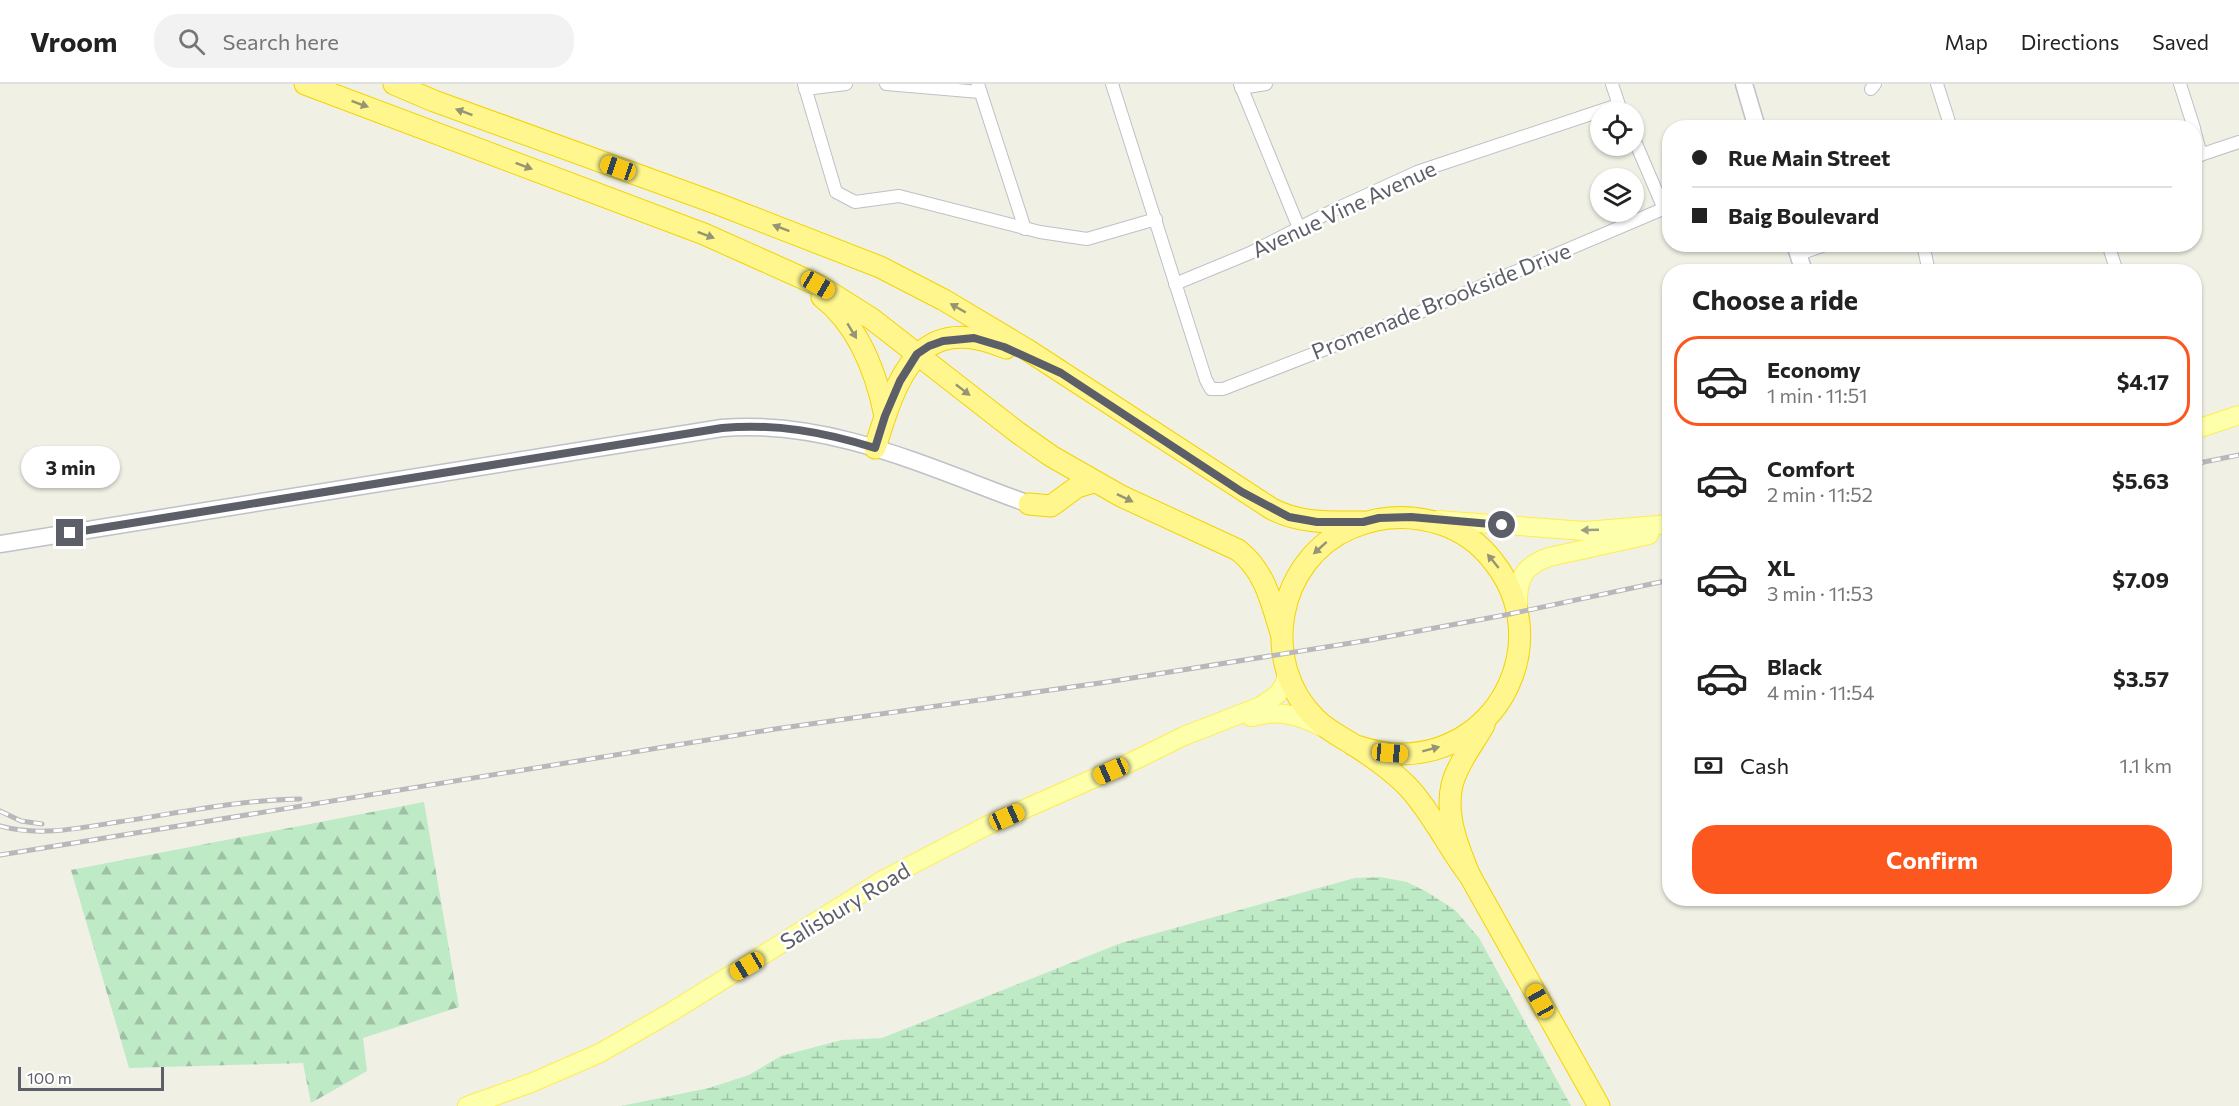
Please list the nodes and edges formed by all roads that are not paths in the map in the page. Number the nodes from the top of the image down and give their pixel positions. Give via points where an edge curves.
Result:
1 (305, 84) edge
2 (394, 84) edge
3 (846, 84) edge
4 (886, 84) edge
5 (1112, 84) edge
6 (1266, 84) edge
7 (1612, 84) edge
8 (1744, 84) edge
9 (1937, 84) edge
10 (2180, 84) edge
11 (805, 86) edge
12 (1240, 86) edge
13 (979, 88) edge
14 (1618, 102) edge
15 (1590, 118) edge
16 (1755, 120) edge
17 (1948, 120) edge
18 (2191, 120) edge
19 (2239, 142) edge
20 (2202, 155) edge
21 (1642, 156) edge
22 (1662, 197) edge
23 (1662, 209) edge
24 (1156, 219) junction
25 (1025, 228) junction
26 (1299, 228) junction
27 (777, 266) junction
28 (1175, 284) junction
29 (917, 354) junction
30 (1061, 373) junction
31 (2239, 415) edge
32 (885, 416) junction
33 (2202, 427) edge
34 (875, 448) junction
35 (1094, 482) junction
36 (1029, 504) joint
37 (1426, 519) junction
38 (1363, 522) junction
39 (1662, 525) edge
40 (1662, 533) edge
41 (0, 544) edge
42 (1518, 614) junction
43 (1281, 633) junction
44 (1287, 673) junction
45 (1492, 712) junction
46 (1344, 740) junction
47 (1131, 762) junction
48 (1470, 876) junction
49 (467, 1106) edge
50 (1599, 1106) edge

1 -> 27 highway via 704,234
30 -> 2 highway via 974,318 880,267
3 - 11 street
4 - 13 street
5 - 24 street
6 - 12 street
7 - 14 street
8 - 16 street
9 - 17 street
10 - 18 street
11 - 25 street via 836,192 855,202 899,196
12 - 26 street
13 - 25 street
15 - 26 street, Avenue Vine Avenue via 1417,172
19 - 20 street
21 - 22 street
23 - 28 street, Promenade Brookside Drive via 1418,313 1223,389 1211,388 1206,380
24 - 25 street via 1087,239
24 - 28 street
26 - 28 street, Avenue Vine Avenue
27 - 29 highway via 833,294
27 -> 32 highway via 829,303 846,321 873,371
29 - 30 highway via 943,341 974,338
29 - 32 highway via 904,372
29 -> 35 highway via 1017,432
30 - 38 highway via 1279,513 1308,521
31 - 33 main road
32 - 34 highway
34 - 36 street
34 - 41 street via 797,429 722,428
35 - 36 highway via 1077,487 1051,506
35 -> 43 highway via 1245,556 1262,577
37 - 38 highway via 1395,517
39 -> 37 main road via 1585,531
42 -> 37 highway via 1506,581 1487,553 1459,532
38 -> 43 highway via 1335,536 1311,556 1290,592
40 - 42 main road via 1535,562 1520,580
42 - 45 highway via 1518,657 1505,693
43 - 44 highway
44 - 46 highway via 1315,718
44 - 47 main road, Salisbury Road via 1285,683 1271,701
46 -> 45 highway via 1377,752 1428,751 1452,743
45 - 48 highway via 1456,771 1449,800 1457,845
46 - 47 main road, Salisbury Road via 1306,719 1286,713 1269,714 1252,717 1166,755
46 - 48 highway via 1394,773 1411,790
47 - 49 main road, Salisbury Road via 986,826 910,865 600,1053
48 - 50 highway

